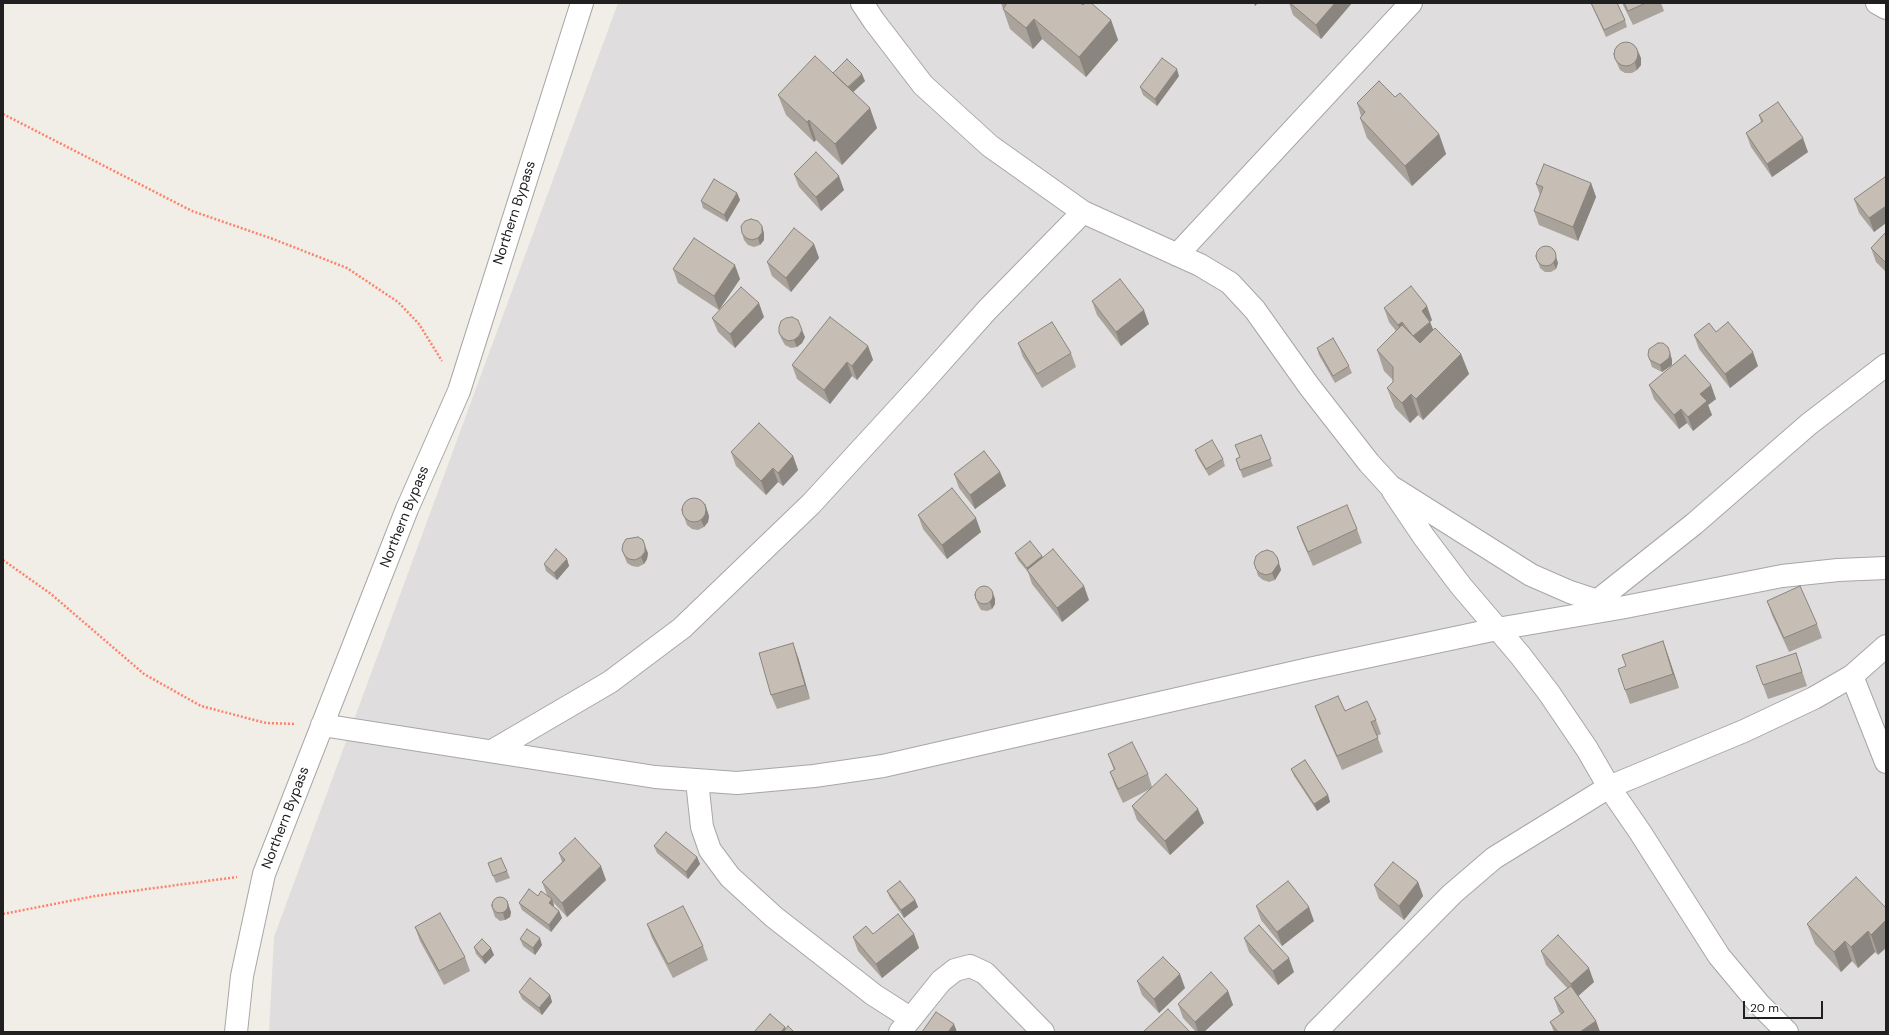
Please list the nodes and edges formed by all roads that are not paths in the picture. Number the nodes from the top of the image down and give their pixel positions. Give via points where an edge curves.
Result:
1 (582, 3) edge
2 (862, 3) edge
3 (1411, 3) edge
4 (1877, 3) edge
5 (1886, 8) edge
6 (1083, 212) junction
7 (1177, 254) junction
8 (1886, 365) edge
9 (1390, 486) junction
10 (1886, 568) edge
11 (1597, 601) junction
12 (1620, 608) junction
13 (1497, 629) junction
14 (1886, 646) edge
15 (1852, 676) junction
16 (322, 725) junction
17 (492, 751) junction
18 (1886, 762) edge
19 (697, 781) junction
20 (1609, 787) junction
21 (905, 1025) edge
22 (236, 1032) edge
23 (1043, 1032) edge
24 (1316, 1032) edge
25 (1787, 1032) edge

1 - 16 street, Northern Bypass via 459,391 407,509
2 - 6 street via 923,85 990,146
3 - 7 street
4 - 5 street
6 - 7 street
6 - 17 street via 987,310 810,504 682,628 610,682
7 - 9 street via 1230,283 1255,310 1314,392
8 - 11 street via 1809,424 1694,524
9 - 11 street via 1531,575
9 - 13 street via 1424,537
10 - 12 street via 1782,576
11 - 12 street
12 - 13 street
13 - 19 street via 883,766 814,776 744,782
13 - 20 street via 1549,694 1587,749
14 - 15 street
15 - 18 street
15 - 20 street via 1814,698 1744,731
16 - 17 street
16 - 22 street, Northern Bypass via 264,874 242,976
17 - 19 street via 655,778
19 - 21 street via 702,827 710,850 730,877 774,917 874,995
20 - 24 street via 1494,858 1452,894
20 - 25 street via 1719,956 1759,1004
21 - 23 street via 941,981 955,970 970,966 986,973

